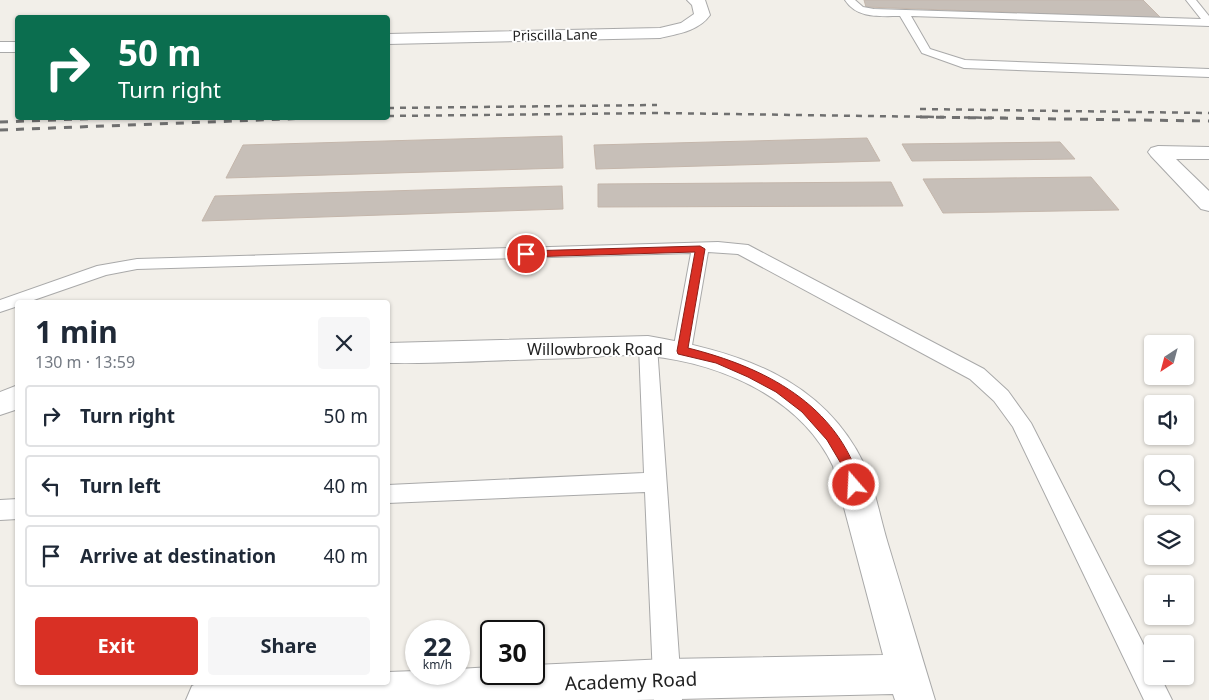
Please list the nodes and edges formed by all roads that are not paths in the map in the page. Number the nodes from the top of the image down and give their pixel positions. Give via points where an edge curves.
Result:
1 (695, 0) edge
2 (850, 0) edge
3 (1191, 0) edge
4 (904, 13) junction
5 (1209, 23) edge
6 (390, 39) edge
7 (15, 46) edge
8 (0, 47) edge
9 (1209, 73) edge
10 (1209, 153) edge
11 (1209, 204) edge
12 (700, 249) junction
13 (17, 300) edge
14 (15, 301) edge
15 (0, 306) edge
16 (648, 346) junction
17 (682, 351) junction
18 (390, 354) edge
19 (15, 397) edge
20 (0, 404) edge
21 (657, 482) junction
22 (390, 494) edge
23 (15, 509) edge
24 (0, 510) edge
25 (911, 687) edge
26 (667, 690) edge
27 (206, 700) edge
28 (1158, 700) edge

1 - 6 street, Priscilla Lane via 702,15 687,26 660,33
2 - 4 lane via 860,11
3 - 5 lane
4 - 5 lane
4 - 9 lane via 926,52 964,64
7 - 8 street
10 - 11 street via 1158,152
12 - 13 lane via 137,264 103,270
12 - 17 lane
12 - 28 lane via 742,249 761,258 977,374 1001,396 1021,423
14 - 15 lane
16 - 17 street, Willowbrook Road
16 - 18 street, Willowbrook Road
16 - 21 lane
17 - 25 street, Willowbrook Road via 718,360 780,389 806,409 832,436 849,466
19 - 20 street
21 - 22 lane
21 - 26 lane
23 - 24 lane
25 - 26 street, Academy Road
26 - 27 street, Academy Road

